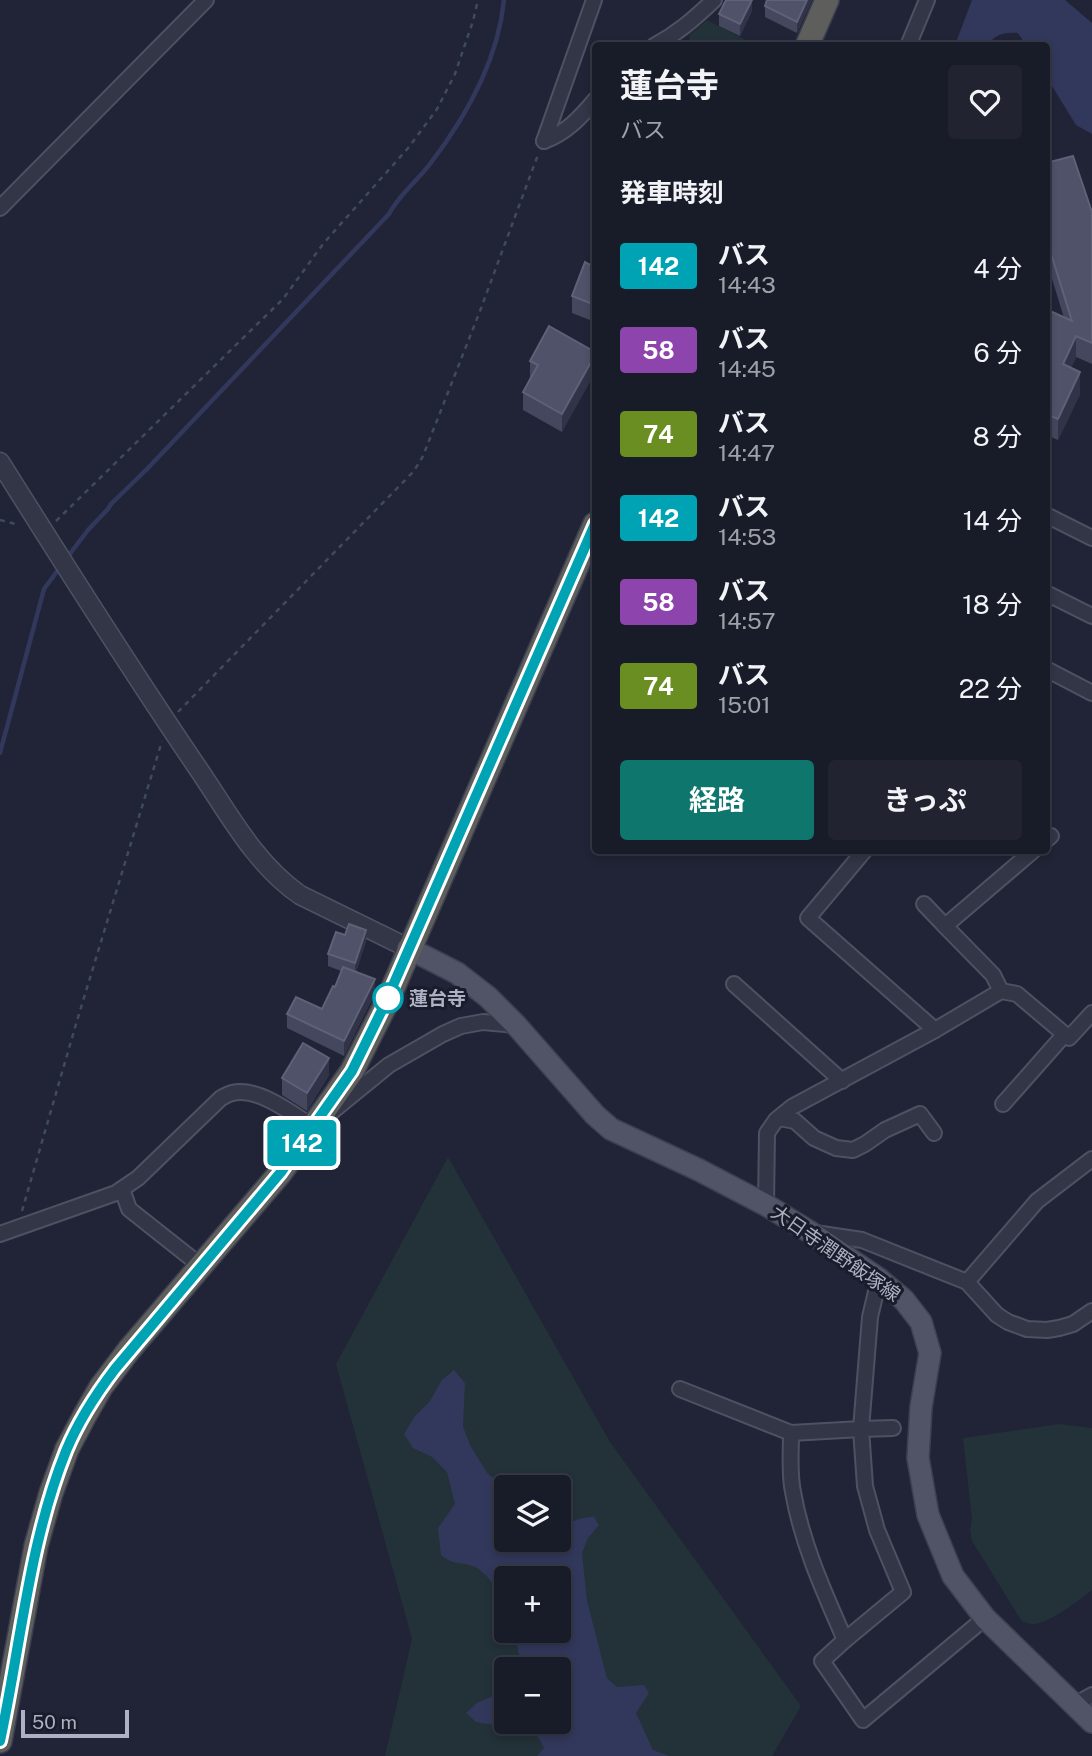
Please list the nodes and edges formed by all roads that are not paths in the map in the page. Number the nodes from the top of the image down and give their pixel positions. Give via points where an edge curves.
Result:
1 (206, 0) edge
2 (594, 0) edge
3 (714, 0) edge
4 (827, 0) edge
5 (927, 0) edge
6 (662, 42) edge
7 (809, 42) edge
8 (910, 42) edge
9 (592, 104) edge
10 (0, 208) edge
11 (0, 462) edge
12 (1050, 517) edge
13 (592, 535) edge
14 (1092, 538) edge
15 (1050, 598) edge
16 (1092, 616) edge
17 (1050, 671) edge
18 (1092, 693) edge
19 (862, 854) edge
20 (1029, 854) edge
21 (924, 904) dead end
22 (945, 926) junction
23 (408, 948) junction
24 (734, 984) dead end
25 (1001, 991) junction
26 (1092, 1013) edge
27 (516, 1025) junction
28 (935, 1030) junction
29 (1065, 1035) junction
30 (842, 1081) junction
31 (1003, 1104) dead end
32 (779, 1118) junction
33 (313, 1127) junction
34 (934, 1133) dead end
35 (1092, 1159) edge
36 (122, 1189) junction
37 (766, 1205) junction
38 (810, 1232) junction
39 (0, 1234) edge
40 (201, 1266) junction
41 (879, 1279) junction
42 (967, 1282) junction
43 (1092, 1311) edge
44 (680, 1389) dead end
45 (892, 1428) dead end
46 (861, 1429) junction
47 (791, 1433) junction
48 (985, 1618) junction
49 (845, 1640) junction
50 (1083, 1700) edge
51 (1092, 1722) edge
52 (0, 1741) edge

1 - 10 street
2 - 9 street via 544,141 578,122
3 - 6 street via 690,24
4 - 7 highway
5 - 8 street
11 - 23 street via 262,862 300,895
12 - 14 street
13 - 23 highway
15 - 16 street
17 - 18 street
19 - 28 street via 808,918
20 - 22 street
21 - 22 street
22 - 25 street via 993,975
23 - 27 main road, 大日寺潤野飯塚線 via 457,973
23 - 33 highway via 352,1071
24 - 30 street
25 - 28 street
25 - 29 street via 1017,994
26 - 29 street via 1069,1038
27 - 33 street via 483,1023 443,1034 389,1065
27 - 37 main road, 大日寺潤野飯塚線 via 611,1129
28 - 30 street
29 - 31 street
30 - 32 street
32 - 34 street via 795,1121 814,1138 836,1148 853,1150 920,1114
32 - 37 street via 766,1133
33 - 36 street via 280,1105 233,1092
33 - 40 highway
35 - 42 street via 1037,1201
36 - 39 street
36 - 40 street via 129,1209
37 - 38 main road, 大日寺潤野飯塚線
38 - 41 main road, 大日寺潤野飯塚線
38 - 42 street via 862,1240
40 - 52 highway via 129,1350 67,1449 36,1546
41 - 46 street via 870,1317
41 - 48 main road, 大日寺潤野飯塚線 via 921,1322 930,1353 918,1458 928,1515 953,1576
42 - 43 street via 997,1315 1027,1329 1059,1328
44 - 47 street
45 - 46 street
46 - 47 street
46 - 49 street via 865,1486 877,1530 903,1592
47 - 49 street via 792,1490 804,1540
48 - 49 street via 863,1720 822,1661
48 - 50 main road, 大日寺潤野飯塚線
50 - 51 main road, 大日寺潤野飯塚線

